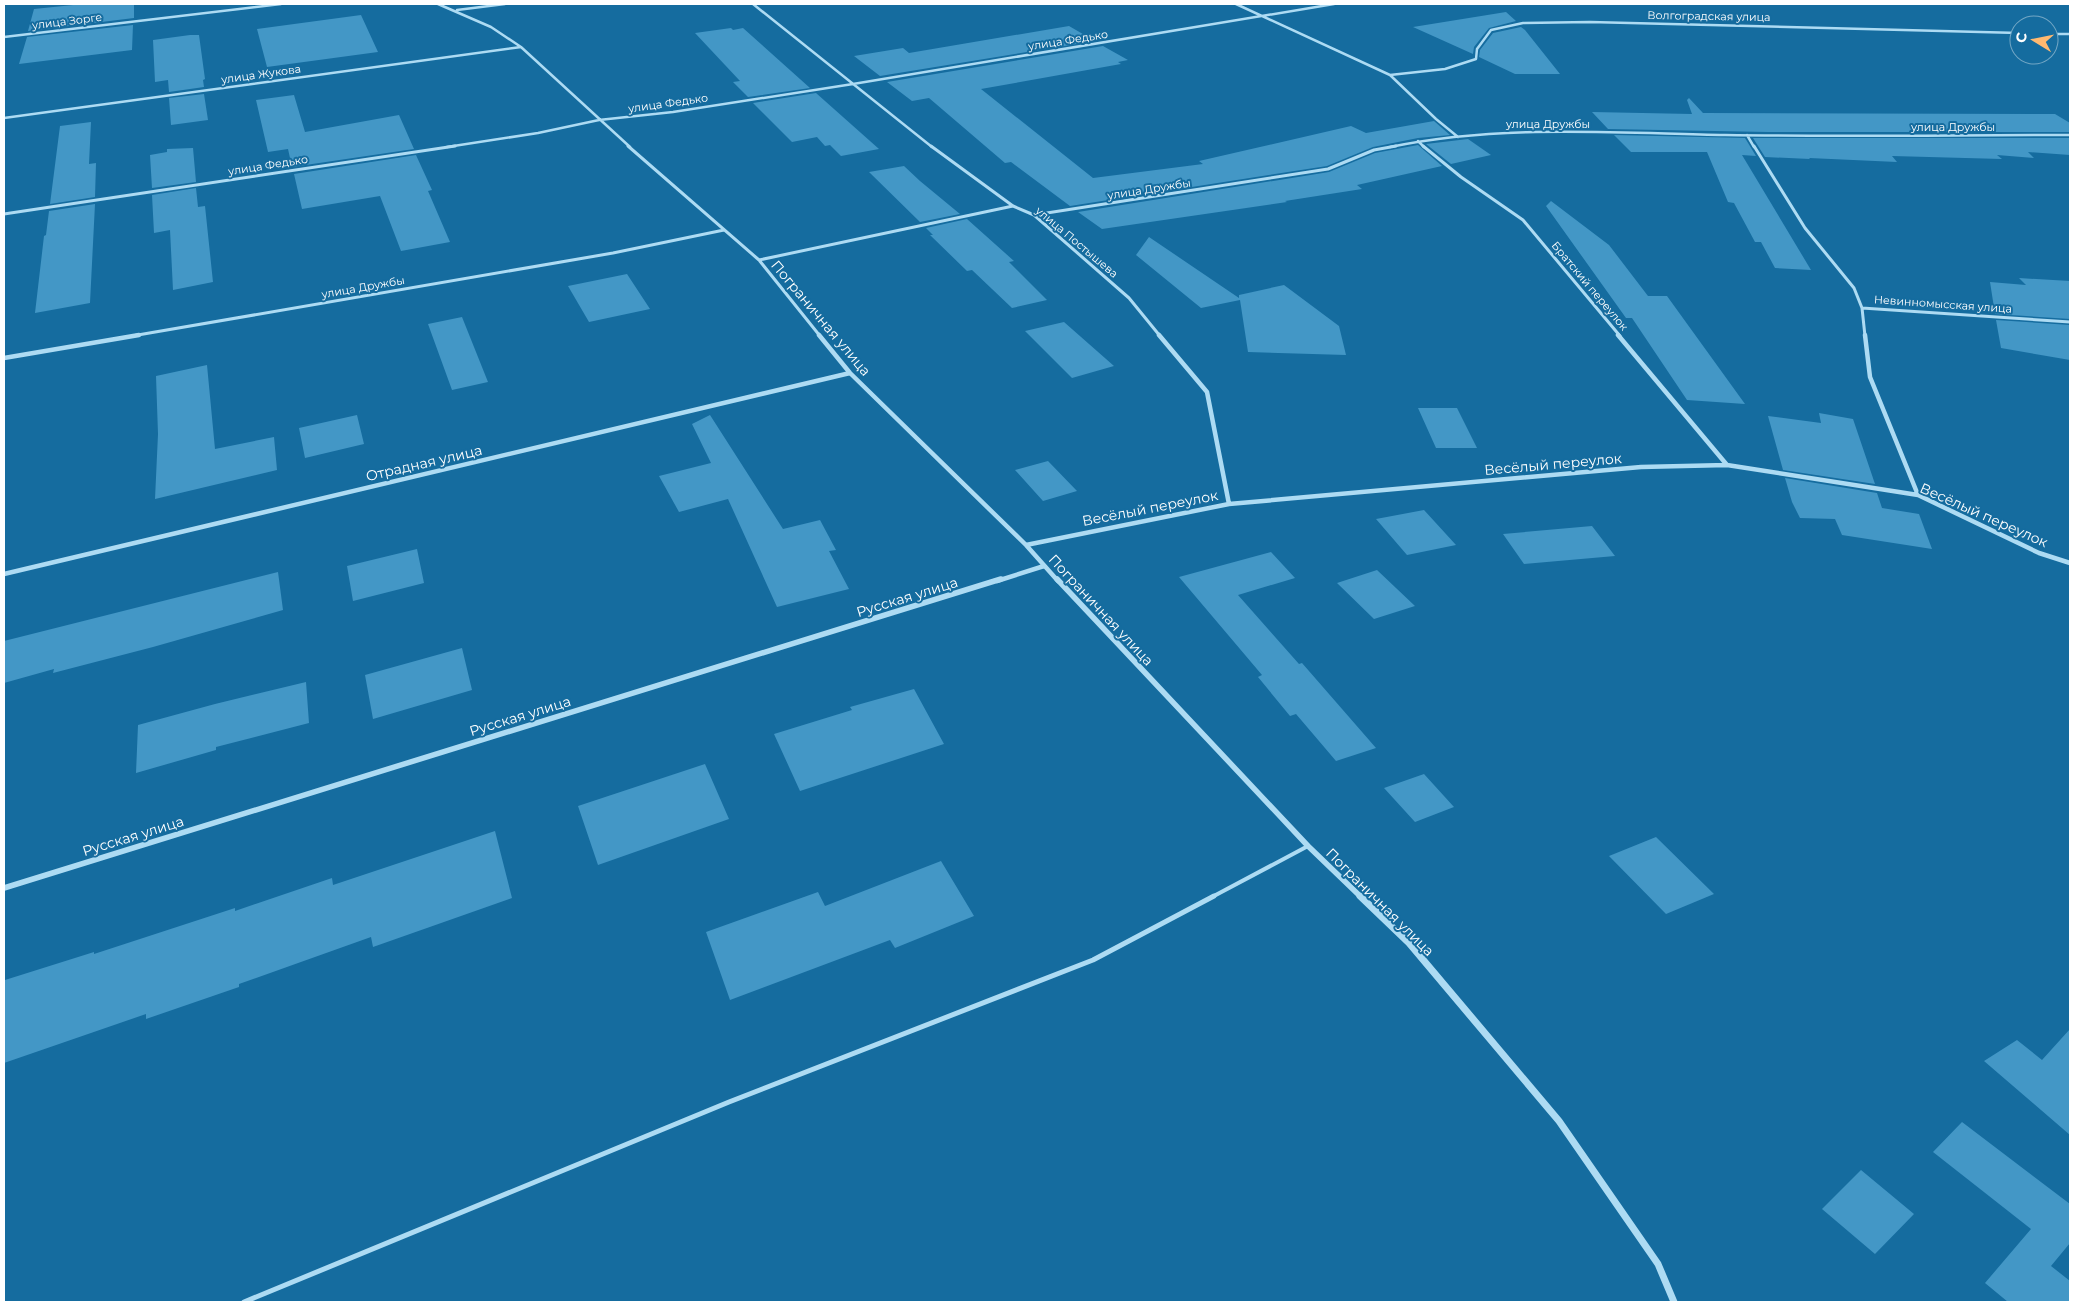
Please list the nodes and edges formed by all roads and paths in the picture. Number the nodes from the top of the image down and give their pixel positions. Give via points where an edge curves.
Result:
1 (281, 4) edge
2 (438, 4) edge
3 (505, 4) edge
4 (753, 4) edge
5 (1236, 4) edge
6 (1334, 4) edge
7 (456, 10) junction
8 (1262, 16) junction
9 (2009, 33) edge
10 (4, 37) edge
11 (521, 47) junction
12 (1390, 75) junction
13 (853, 84) junction
14 (4, 118) edge
15 (599, 120) junction
16 (1747, 135) junction
17 (2070, 135) edge
18 (1458, 137) junction
19 (1418, 141) junction
20 (1013, 206) junction
21 (4, 214) edge
22 (1034, 215) junction
23 (724, 230) junction
24 (759, 260) junction
25 (1862, 308) junction
26 (2070, 322) edge
27 (4, 358) edge
28 (850, 373) junction
29 (1727, 465) junction
30 (1918, 495) junction
31 (1229, 504) junction
32 (1026, 545) junction
33 (2070, 563) edge
34 (1044, 566) junction
35 (4, 574) edge
36 (1308, 846) junction
37 (4, 888) edge
38 (244, 1302) edge
39 (1674, 1302) edge

1 - 10 street, улица Зорге
2 - 7 street, Пограничная улица
3 - 7 street
4 - 13 street, улица Постышева
5 - 8 street
6 - 8 street, улица Федько
7 - 11 street, Пограничная улица via 492,27
8 - 12 street
8 - 13 street, улица Федько
9 - 12 street, Волгоградская улица via 1523,23 1491,30 1477,49 1476,59 1445,69
11 - 14 street, улица Жукова
11 - 15 street, Пограничная улица
12 - 18 street
13 - 15 street, улица Федько
13 - 20 street, улица Постышева
15 - 21 street, улица Федько via 538,133
15 - 23 street, Пограничная улица
16 - 17 street, улица Дружбы
16 - 18 street, улица Дружбы via 1522,131
16 - 25 street via 1806,228 1854,288
18 - 19 street, улица Дружбы
19 - 22 street, улица Дружбы via 1374,150 1328,169
19 - 29 street, Братский переулок via 1461,178 1524,220
20 - 22 street, улица Постышева
20 - 24 street
22 - 31 street, улица Постышева via 1129,298 1206,392
23 - 24 street, Пограничная улица
23 - 27 street, улица Дружбы
24 - 28 street, Пограничная улица
25 - 26 street, Невинномысская улица
25 - 30 street, Невинномысская улица via 1870,377
28 - 32 street, Пограничная улица
28 - 35 street, Отрадная улица
29 - 30 street, Весёлый переулок
29 - 31 street, Весёлый переулок via 1642,467
30 - 33 street, Весёлый переулок via 2040,553
31 - 32 street, Весёлый переулок
32 - 34 street, Пограничная улица
34 - 36 street, Пограничная улица
34 - 37 street, Русская улица
36 - 38 lane via 1093,960 729,1102
36 - 39 street, Пограничная улица via 1410,943 1559,1121 1658,1264

